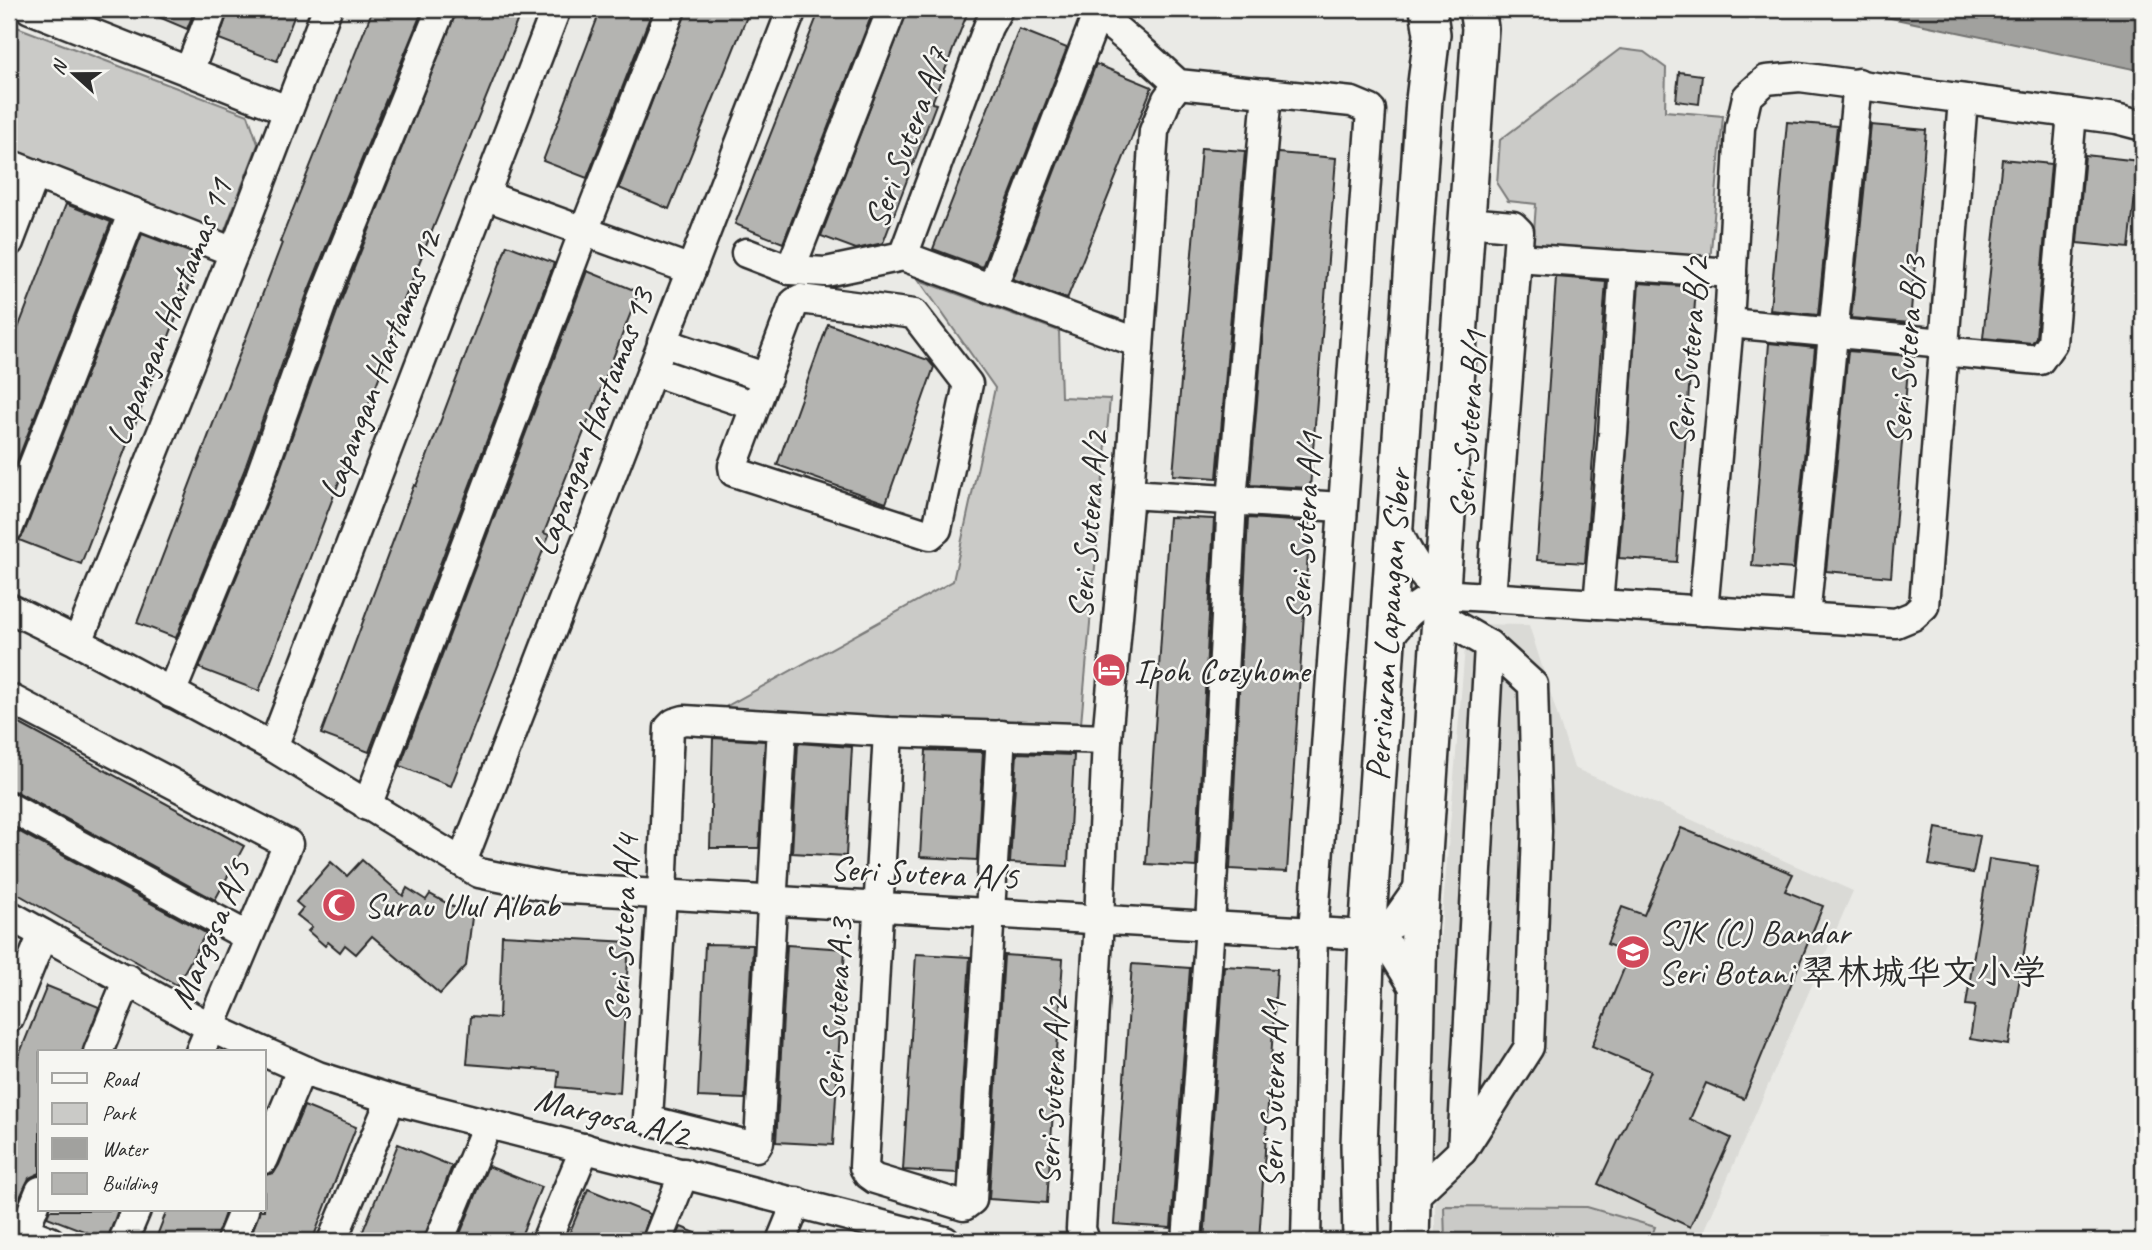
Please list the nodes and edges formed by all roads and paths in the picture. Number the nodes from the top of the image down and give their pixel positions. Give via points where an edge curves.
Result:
1 (30, 9) edge
2 (213, 9) edge
3 (327, 9) edge
4 (441, 9) edge
5 (556, 9) edge
6 (671, 9) edge
7 (792, 9) edge
8 (892, 9) edge
9 (998, 9) edge
10 (1428, 9) edge
11 (1477, 9) edge
12 (1095, 12) edge
13 (94, 20) edge
14 (189, 71) junction
15 (1858, 83) junction
16 (1178, 84) junction
17 (1267, 93) junction
18 (1963, 99) junction
19 (287, 110) junction
20 (2072, 113) junction
21 (2143, 126) edge
22 (9, 164) edge
23 (35, 174) junction
24 (484, 195) junction
25 (133, 212) junction
26 (1467, 222) junction
27 (584, 231) junction
28 (9, 242) edge
29 (234, 252) junction
30 (746, 253) dead end
31 (903, 256) junction
32 (1517, 258) junction
33 (1625, 265) junction
34 (691, 270) junction
35 (790, 270) junction
36 (1732, 273) junction
37 (992, 288) junction
38 (1729, 323) junction
39 (1833, 332) junction
40 (662, 342) junction
41 (1139, 343) junction
42 (1943, 347) junction
43 (652, 371) junction
44 (766, 378) junction
45 (755, 406) junction
46 (1129, 494) junction
47 (1232, 500) junction
48 (1342, 508) junction
49 (1395, 525) junction
50 (9, 527) edge
51 (1491, 597) junction
52 (1598, 604) junction
53 (1440, 605) junction
54 (9, 608) edge
55 (1703, 611) junction
56 (1805, 617) junction
57 (1387, 640) junction
58 (78, 642) junction
59 (1489, 645) junction
60 (172, 693) junction
61 (9, 698) edge
62 (782, 726) junction
63 (888, 732) junction
64 (1001, 736) junction
65 (1107, 739) junction
66 (273, 747) junction
67 (367, 806) junction
68 (9, 807) edge
69 (471, 867) junction
70 (1422, 883) junction
71 (662, 895) junction
72 (774, 901) junction
73 (879, 907) junction
74 (990, 914) junction
75 (9, 915) edge
76 (1099, 920) junction
77 (1210, 926) junction
78 (1313, 932) junction
79 (44, 934) junction
80 (1367, 935) junction
81 (247, 936) junction
82 (128, 979) junction
83 (1417, 992) junction
84 (9, 1018) edge
85 (205, 1040) edge
86 (99, 1050) edge
87 (254, 1050) edge
88 (266, 1053) edge
89 (300, 1069) junction
90 (391, 1099) junction
91 (488, 1123) junction
92 (585, 1147) junction
93 (1462, 1151) junction
94 (266, 1154) edge
95 (684, 1173) junction
96 (38, 1194) edge
97 (1411, 1199) junction
98 (797, 1202) junction
99 (135, 1212) edge
100 (243, 1212) edge
101 (16, 1228) edge
102 (893, 1235) edge
103 (1083, 1235) edge
104 (50, 1241) edge
105 (123, 1241) edge
106 (231, 1241) edge
107 (332, 1241) edge
108 (439, 1241) edge
109 (546, 1241) edge
110 (657, 1241) edge
111 (781, 1241) edge
112 (945, 1241) edge
113 (1187, 1241) edge
114 (1306, 1241) edge
115 (1361, 1241) edge
116 (1411, 1241) edge

1 - 13 street
2 - 14 street
3 - 19 street, Lapangan Hartamas 11
4 - 60 street
5 - 24 street, Lapangan Hartamas 12
6 - 27 street
7 - 34 street, Lapangan Hartamas 13
8 - 35 street
9 - 31 street, Seri Sutera A/7
10 - 49 main road, Persiaran Lapangan Siber via 1432,34
11 - 26 main road, Persiaran Lapangan Siber via 1480,28
12 - 16 street
12 - 37 street
13 - 14 street
14 - 19 street
15 - 18 street
15 - 36 street, Seri Sutera B/2 via 1800,77 1766,80 1747,97 1740,128
15 - 39 street
16 - 17 street
16 - 41 street, Seri Sutera A/2 via 1154,131
17 - 47 street
17 - 48 street, Seri Sutera A/1 via 1352,102 1371,110
18 - 20 street
18 - 42 street, Seri Sutera B/3
19 - 29 street, Lapangan Hartamas 11
20 - 21 street
20 - 42 street via 2052,344 2040,360
22 - 23 street
23 - 25 street
23 - 28 street
24 - 27 street
24 - 66 street, Lapangan Hartamas 12
25 - 29 street
25 - 50 street
26 - 32 street, Seri Sutera B/1 via 1513,226 1519,232
26 - 53 main road, Persiaran Lapangan Siber
27 - 34 street
27 - 67 street
29 - 58 street, Lapangan Hartamas 11
30 - 35 street
31 - 35 street via 826,272
31 - 37 street
32 - 33 street
32 - 51 street, Seri Sutera B/1
33 - 36 street
33 - 52 street
34 - 40 street, Lapangan Hartamas 13
36 - 38 street, Seri Sutera B/2
37 - 41 street
38 - 39 street
38 - 55 street, Seri Sutera B/2
39 - 42 street
39 - 56 street
40 - 43 street, Lapangan Hartamas 13
40 - 44 street
41 - 46 street, Seri Sutera A/2
42 - 56 street, Seri Sutera B/3 via 1924,606 1896,623
43 - 45 street
43 - 69 street, Lapangan Hartamas 13
44 - 45 street
44 - 45 street via 794,303 800,299 914,314 968,384 937,529 930,535 734,472
46 - 47 street
46 - 65 street, Seri Sutera A/2
47 - 48 street
47 - 77 street
48 - 78 street, Seri Sutera A/1
49 - 53 street via 1406,552
49 - 57 main road, Persiaran Lapangan Siber
51 - 52 street
51 - 53 street
52 - 55 street
53 - 57 street via 1417,604
53 - 59 street
53 - 70 main road, Persiaran Lapangan Siber
54 - 58 street, Seri Sutera A/5
55 - 56 street
57 - 80 main road, Persiaran Lapangan Siber
58 - 60 street, Seri Sutera A/5
59 - 93 street
59 - 93 street via 1533,685 1536,831 1530,1046
60 - 66 street, Seri Sutera A/5
61 - 81 street, Margosa A/5 via 288,844
62 - 63 street
62 - 71 street, Seri Sutera A/4 via 684,720 669,728
62 - 72 street
63 - 64 street
63 - 73 street, Seri Sutera A.3
64 - 65 street
64 - 74 street
65 - 76 street, Seri Sutera A/2
66 - 67 street, Seri Sutera A/5
67 - 69 street, Seri Sutera A/5
68 - 81 street
69 - 71 street, Seri Sutera A/5 via 554,888
70 - 80 street via 1393,924
70 - 83 main road, Persiaran Lapangan Siber
71 - 72 street, Seri Sutera A/5
71 - 72 street, Seri Sutera A/4 via 648,1118 756,1147 760,1142
72 - 73 street, Seri Sutera A/5
73 - 74 street, Seri Sutera A/5
73 - 74 street, Seri Sutera A.3 via 864,1167 876,1178 964,1206 972,1200
74 - 76 street, Seri Sutera A/5
75 - 79 street, Margosa A/2
76 - 77 street, Seri Sutera A/5
76 - 103 street, Seri Sutera A/2
77 - 78 street, Seri Sutera A/5
77 - 113 street
78 - 80 street, Seri Sutera A/5
78 - 114 street, Seri Sutera A/1
79 - 82 street, Margosa A/2
79 - 84 street
80 - 83 street via 1390,948
80 - 115 main road, Persiaran Lapangan Siber via 1359,1145
81 - 85 street, Margosa A/5
82 - 85 street, Margosa A/2
82 - 86 street
83 - 97 main road, Persiaran Lapangan Siber
85 - 87 street, Margosa A/2
88 - 89 street, Margosa A/2
89 - 90 street, Margosa A/2
89 - 94 street
90 - 91 street, Margosa A/2
90 - 107 street
91 - 92 street, Margosa A/2
91 - 108 street
92 - 95 street, Margosa A/2
92 - 109 street
93 - 97 street
95 - 98 street, Margosa A/2
95 - 110 street
96 - 101 street
97 - 116 main road, Persiaran Lapangan Siber
98 - 102 street, Margosa A/2
98 - 111 street
99 - 105 street
100 - 106 street
101 - 104 street
102 - 112 street, Margosa A/2

